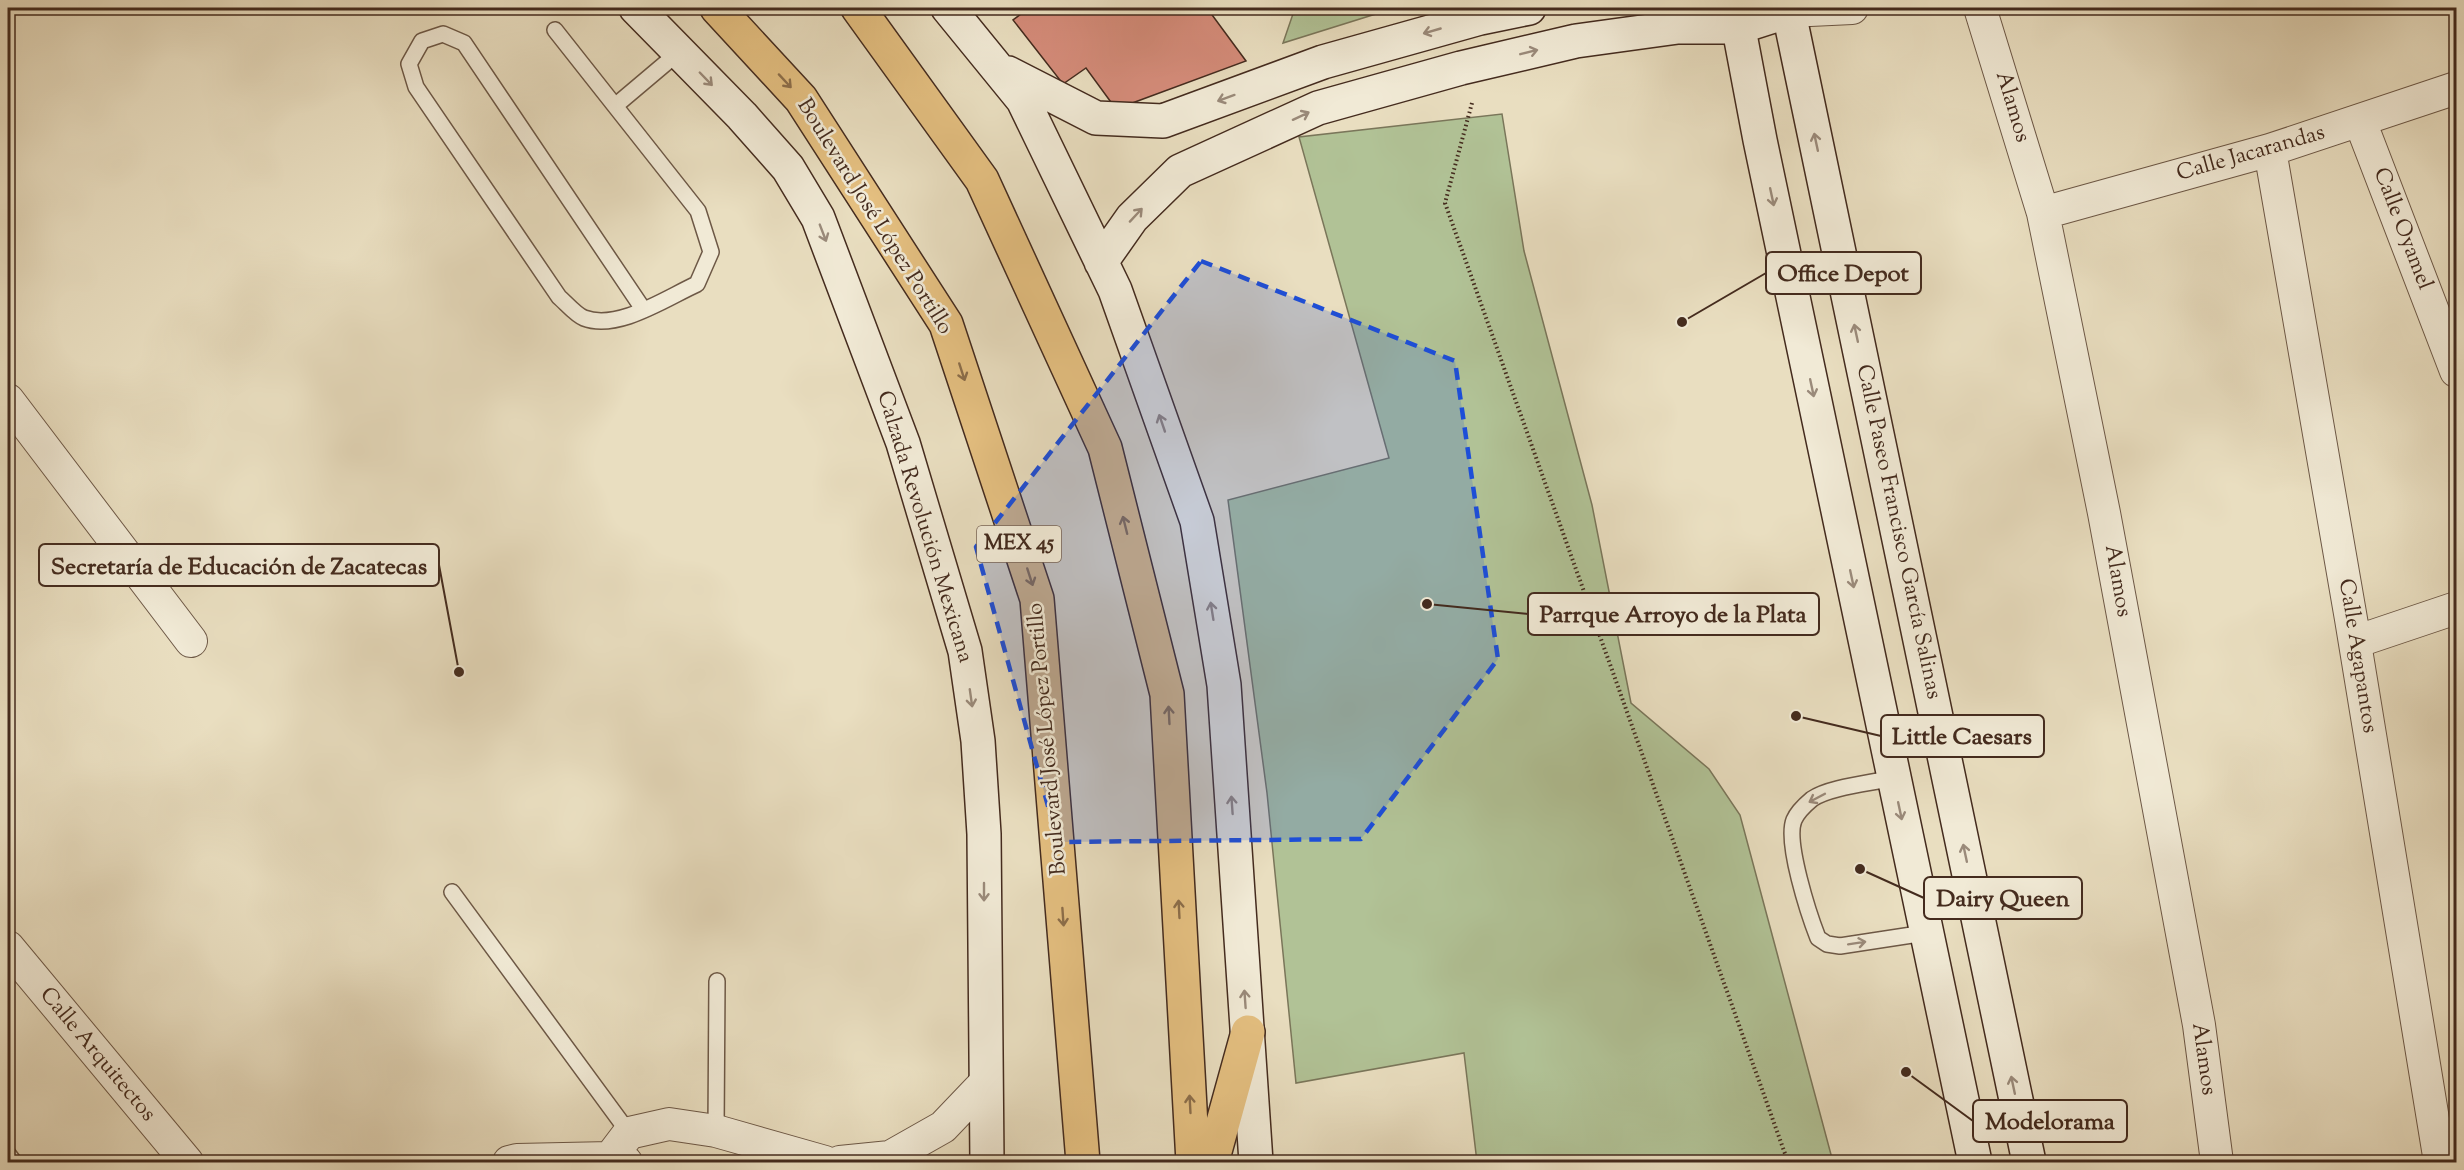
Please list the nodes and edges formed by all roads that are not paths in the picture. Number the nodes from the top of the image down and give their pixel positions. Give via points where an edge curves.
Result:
1 (636, 8) edge
2 (717, 8) edge
3 (858, 8) edge
4 (948, 8) edge
5 (1529, 8) edge
6 (1852, 8) edge
7 (1980, 8) edge
8 (1786, 9) edge
9 (1737, 17) edge
10 (1480, 18) junction
11 (555, 30) dead end
12 (679, 52) junction
13 (1476, 65) junction
14 (999, 68) junction
15 (2457, 88) edge
16 (615, 106) junction
17 (2360, 121) junction
18 (2270, 150) junction
19 (2043, 213) junction
20 (1101, 262) junction
21 (643, 309) junction
22 (2457, 371) edge
23 (8, 400) edge
24 (2457, 608) edge
25 (190, 641) dead end
26 (2355, 642) junction
27 (1893, 778) junction
28 (452, 892) dead end
29 (1925, 933) junction
30 (8, 947) edge
31 (717, 981) dead end
32 (1248, 1032) junction
33 (985, 1083) junction
34 (716, 1131) junction
35 (622, 1151) edge
36 (8, 1154) edge
37 (14, 1162) edge
38 (187, 1162) edge
39 (509, 1162) edge
40 (825, 1162) edge
41 (840, 1162) edge
42 (987, 1162) edge
43 (1083, 1162) edge
44 (1193, 1162) edge
45 (1212, 1162) edge
46 (1256, 1162) edge
47 (1975, 1162) edge
48 (2029, 1162) edge
49 (2217, 1162) edge
50 (2440, 1162) edge

1 - 12 street, Calzada Revolución Mexicana
2 -> 43 main road, Boulevard José López Portillo / MEX 45 via 801,99 946,324 1037,598
44 -> 3 main road via 1167,694 1106,448 982,180
4 - 14 street
5 - 10 street
6 - 8 street
7 - 19 street, Alamos
8 - 9 street
48 -> 8 street, Calle Paseo Francisco García Salinas
13 -> 9 street via 1576,40
9 -> 27 street
10 - 13 street
10 -> 14 street via 1323,62 1163,121 1095,118
11 - 16 lane
12 - 16 lane
12 -> 33 street, Calzada Revolución Mexicana via 788,168 818,219 903,443 961,640 978,741 984,834
20 -> 13 street via 1132,218 1180,171 1318,108
14 - 20 street via 1023,100
15 - 17 street, Calle Jacarandas
16 - 21 lane via 698,211 711,252 697,284
17 - 18 street, Calle Jacarandas
17 - 22 street, Calle Oyamel
18 - 19 street, Calle Jacarandas
18 - 26 street, Calle Agapantos
19 - 49 street, Alamos via 2104,513 2199,1025
32 -> 20 street via 1224,685 1197,521 1115,290
21 - 21 lane via 617,321 584,318 559,297 416,87 409,64 422,41 443,34 464,43
23 - 25 street
24 - 26 street
26 - 50 street, Calle Agapantos
27 -> 29 street
27 -> 29 lane via 1813,798 1802,809 1793,821 1799,878 1818,938 1827,944 1840,946
28 - 35 lane
29 - 47 street
30 - 38 street, Calle Arquitectos
31 - 34 lane
32 - 45 main road
32 - 46 street
33 - 41 street via 942,1127 890,1157
33 - 42 street, Calzada Revolución Mexicana
34 - 35 street via 669,1124
34 - 40 street
35 - 39 street
36 - 37 lane

